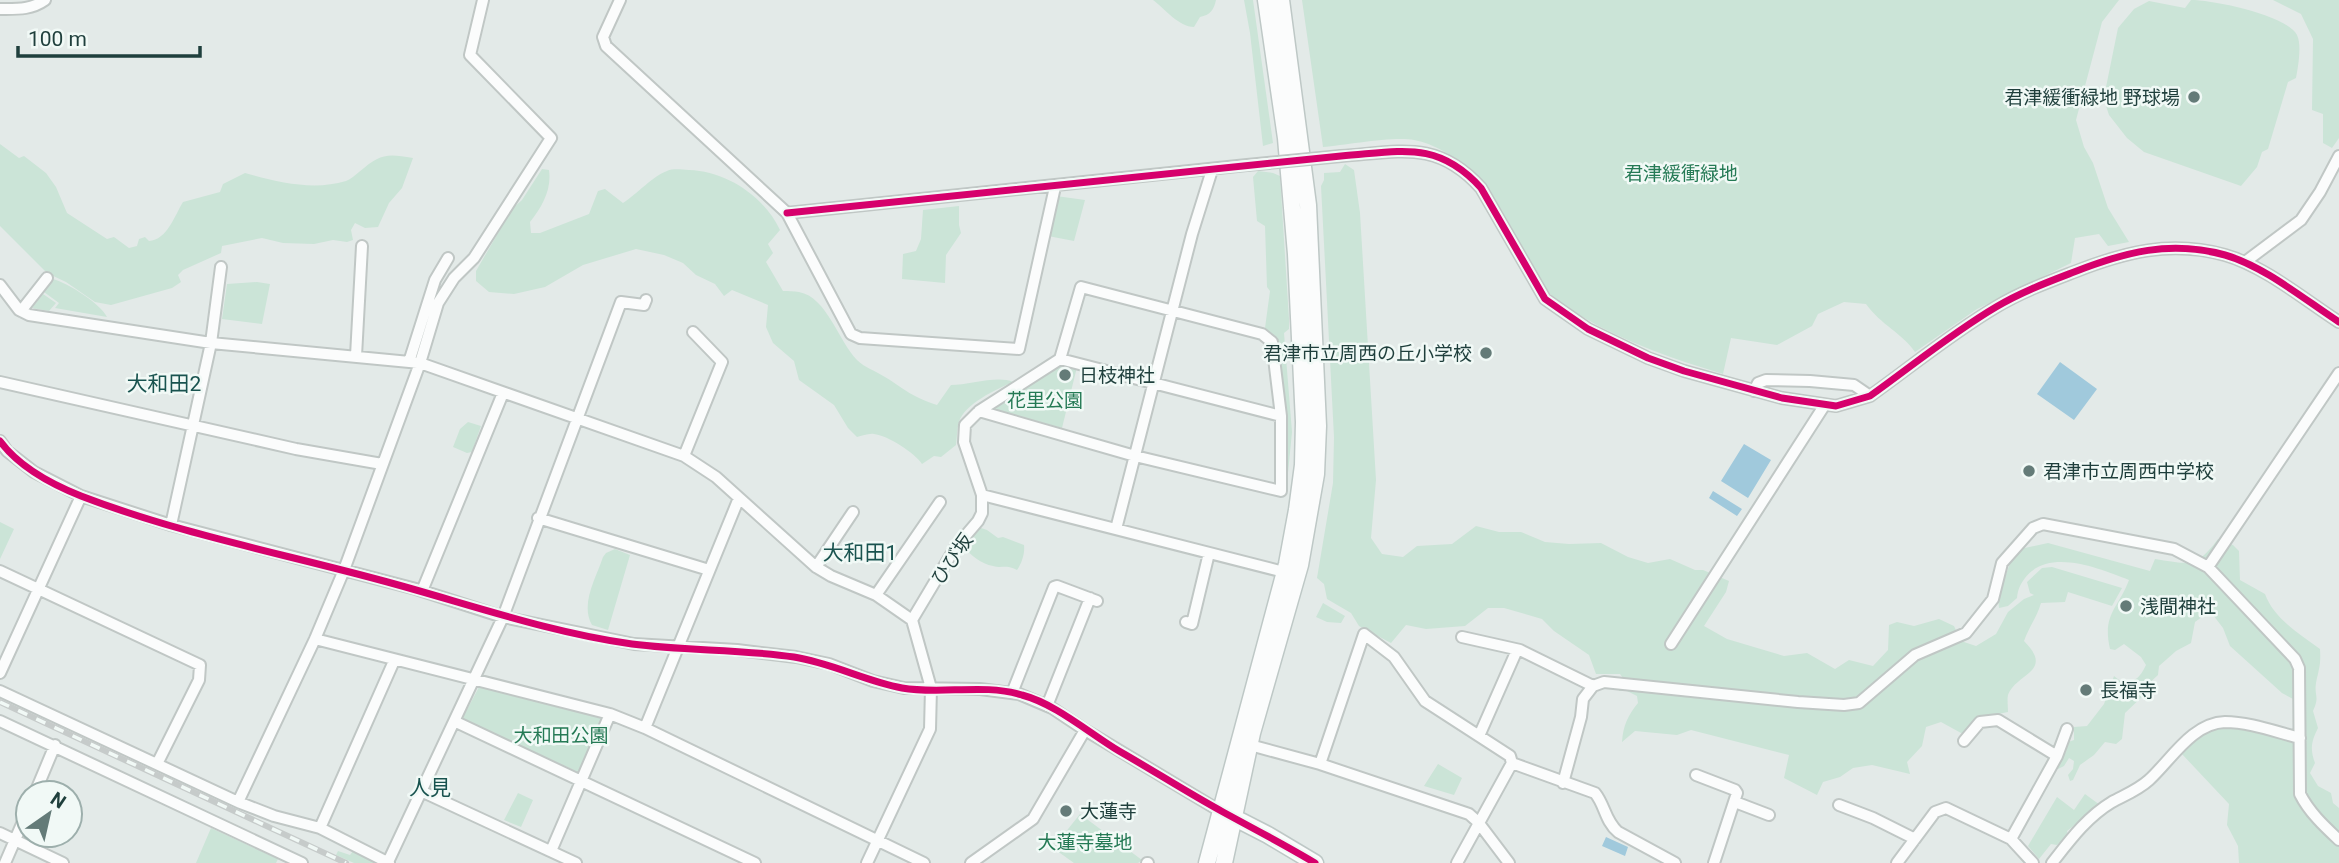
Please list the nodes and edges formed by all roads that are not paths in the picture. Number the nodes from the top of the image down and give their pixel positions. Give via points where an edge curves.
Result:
1 (45, 0) edge
2 (483, 0) edge
3 (620, 0) edge
4 (1266, 0) edge
5 (1281, 0) edge
6 (0, 9) edge
7 (2339, 156) edge
8 (1212, 170) junction
9 (1055, 187) junction
10 (787, 213) junction
11 (362, 246) dead end
12 (448, 258) dead end
13 (2245, 262) junction
14 (221, 267) dead end
15 (47, 278) dead end
16 (0, 285) edge
17 (646, 300) dead end
18 (21, 311) junction
19 (1173, 312) junction
20 (2339, 322) edge
21 (693, 332) dead end
22 (211, 343) junction
23 (356, 356) junction
24 (1060, 359) junction
25 (414, 362) junction
26 (2339, 373) edge
27 (0, 382) edge
28 (1154, 383) junction
29 (1754, 391) junction
30 (503, 393) junction
31 (1870, 396) junction
32 (1824, 406) junction
33 (979, 411) junction
34 (1281, 416) junction
35 (579, 419) junction
36 (193, 424) junction
37 (0, 441) edge
38 (4, 454) edge
39 (684, 456) junction
40 (1135, 456) junction
41 (382, 464) junction
42 (982, 495) junction
43 (81, 496) junction
44 (739, 498) junction
45 (940, 502) dead end
46 (853, 512) dead end
47 (538, 518) junction
48 (171, 525) junction
49 (1116, 529) junction
50 (1209, 553) junction
51 (816, 567) junction
52 (2208, 567) junction
53 (344, 570) junction
54 (709, 570) junction
55 (0, 571) edge
56 (1284, 572) junction
57 (40, 590) junction
58 (422, 591) junction
59 (876, 595) junction
60 (503, 617) junction
61 (912, 620) junction
62 (1186, 622) dead end
63 (1462, 637) dead end
64 (315, 639) junction
65 (1671, 644) dead end
66 (677, 648) junction
67 (1517, 650) junction
68 (394, 661) junction
69 (0, 673) edge
70 (474, 681) junction
71 (1593, 686) junction
72 (931, 688) junction
73 (0, 691) edge
74 (1012, 693) junction
75 (1047, 706) junction
76 (611, 714) junction
77 (0, 721) edge
78 (456, 722) junction
79 (645, 729) junction
80 (2067, 729) dead end
81 (1085, 730) junction
82 (1479, 736) junction
83 (2300, 738) junction
84 (1964, 741) dead end
85 (55, 745) junction
86 (1250, 745) junction
87 (2057, 756) junction
88 (1511, 763) junction
89 (1320, 764) junction
90 (158, 765) junction
91 (1696, 775) dead end
92 (41, 779) edge
93 (582, 780) junction
94 (1563, 783) junction
95 (423, 792) junction
96 (238, 802) junction
97 (1735, 802) junction
98 (1839, 805) dead end
99 (1220, 811) junction
100 (1769, 815) dead end
101 (1236, 819) junction
102 (1478, 822) junction
103 (320, 828) junction
104 (1915, 839) junction
105 (2011, 839) junction
106 (2339, 839) edge
107 (877, 840) junction
108 (14, 843) edge
109 (32, 849) edge
110 (551, 851) junction
111 (2023, 858) edge
112 (1211, 862) edge
113 (5, 863) edge
114 (63, 863) edge
115 (302, 863) edge
116 (388, 863) edge
117 (576, 863) edge
118 (755, 863) edge
119 (867, 863) edge
120 (924, 863) edge
121 (971, 863) edge
122 (1315, 863) edge
123 (1457, 863) edge
124 (1509, 863) edge
125 (1675, 863) edge
126 (1714, 863) edge
127 (1897, 863) edge
128 (2033, 863) edge
129 (2052, 863) edge

1 - 6 street via 20,10
2 - 25 street via 470,55 551,138 474,258 438,303
3 - 10 street via 603,37 615,57
4 - 56 street via 1292,201 1304,410 1303,465
5 - 86 street via 1308,205 1318,438 1300,565
7 - 13 street via 2301,220
8 - 9 street
8 - 19 street
8 - 29 street, bridge via 1403,151 1429,153 1468,174 1481,188 1545,299 1565,315 1648,358
9 - 10 street
9 - 10 street via 1019,349 852,334
11 - 23 street
12 - 25 street via 435,280
13 - 20 street
13 - 31 street via 2176,248 2131,252 2102,261 1998,306
14 - 22 street
15 - 18 street
16 - 18 street
17 - 35 street via 644,305 621,302
18 - 22 street
19 - 24 street via 1081,287
19 - 28 street
19 - 34 street via 1262,334 1272,342
21 - 39 street via 722,362
22 - 23 street
22 - 36 street
23 - 25 street
24 - 28 street
24 - 33 street
25 - 30 street
25 - 41 street
26 - 52 street
27 - 36 street
28 - 34 street
28 - 40 street
29 - 31 street via 1766,380 1796,380 1854,385
29 - 32 street
30 - 35 street
30 - 58 street
31 - 32 street via 1836,407
32 - 65 street
33 - 40 street
33 - 42 street via 965,425 964,442
34 - 40 street via 1281,491
35 - 39 street
35 - 47 street
36 - 41 street
36 - 48 street
37 - 38 street
38 - 43 street
39 - 44 street
40 - 49 street
41 - 53 street
42 - 49 street
42 - 61 street, ひび坂 via 980,518 957,545
43 - 48 street
43 - 57 street
44 - 51 street
44 - 54 street
45 - 59 street
46 - 51 street
47 - 54 street
47 - 60 street
48 - 53 street
49 - 50 street
50 - 56 street
50 - 62 street via 1192,624
51 - 59 street
52 - 71 street via 2174,549 2043,524 2033,528 2002,563 1993,600 1966,633 1915,655 1859,703 1798,702 1604,682
52 - 83 street via 2295,659
53 - 58 street
53 - 64 street
54 - 66 street
55 - 57 street
56 - 99 street
57 - 69 street
57 - 90 street via 200,665 199,680
58 - 60 street
59 - 61 street
60 - 66 street via 622,642
60 - 70 street
61 - 72 street
63 - 67 street
64 - 68 street
64 - 96 street
66 - 72 street via 796,657 893,686
66 - 79 street
67 - 71 street
67 - 82 street
68 - 70 street
68 - 103 street
70 - 76 street
70 - 78 street
71 - 94 street via 1583,699
72 - 74 street
72 - 107 street via 930,729
73 - 90 street
74 - 75 street
74 - 75 street via 1057,586 1093,600
75 - 81 street
76 - 79 street
76 - 93 street
77 - 85 street
78 - 93 street
78 - 95 street
79 - 107 street
80 - 87 street
81 - 99 street
81 - 121 street via 1033,818
82 - 88 street via 1510,756
82 - 89 street via 1425,701 1394,657 1364,635
83 - 106 street via 2300,794
83 - 129 street via 2225,722 2199,731 2149,780 2083,824
84 - 87 street via 1980,722 1998,720
85 - 92 street
85 - 115 street
86 - 89 street
86 - 101 street
87 - 105 street
88 - 94 street
88 - 102 street
89 - 102 street via 1469,814
90 - 96 street
91 - 97 street via 1735,790
93 - 110 street
93 - 118 street
94 - 125 street via 1595,793 1611,826
95 - 110 street
95 - 116 street
96 - 103 street
97 - 100 street
97 - 126 street
98 - 104 street
99 - 101 street
99 - 112 street
101 - 112 street
101 - 122 street
102 - 123 street
102 - 124 street
103 - 116 street
104 - 105 street via 1935,812 1946,808
104 - 127 street
105 - 111 street
107 - 119 street
107 - 120 street
108 - 113 street
109 - 114 street
110 - 117 street
111 - 128 street

